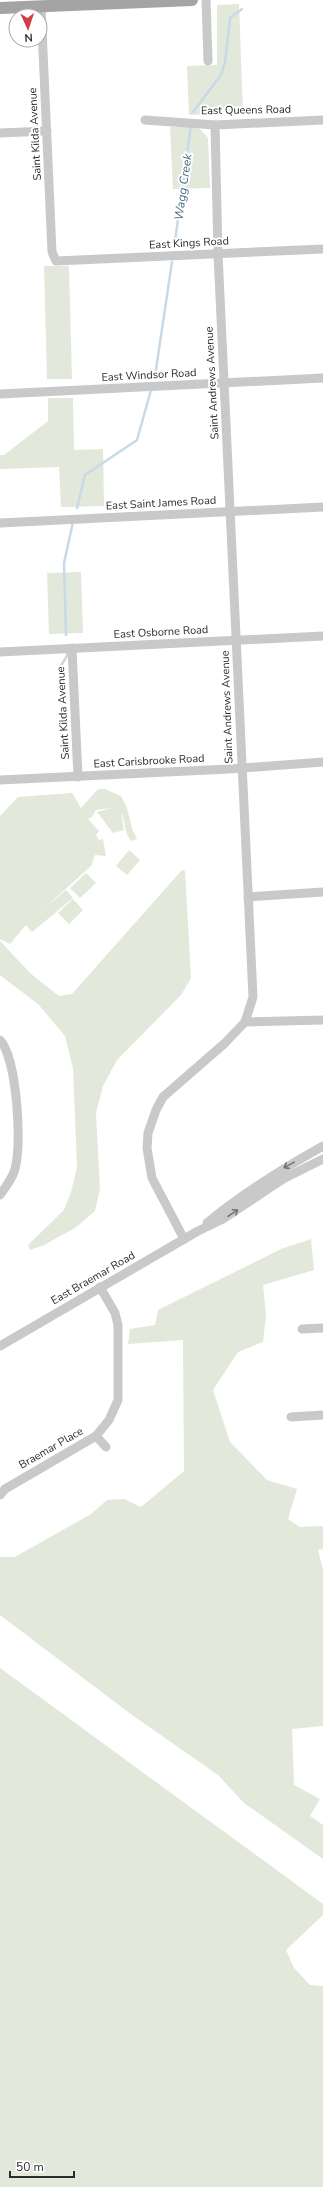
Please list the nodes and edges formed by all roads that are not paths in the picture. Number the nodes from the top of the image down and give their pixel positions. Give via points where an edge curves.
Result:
1 (192, 0) edge
2 (206, 0) edge
3 (159, 1) edge
4 (86, 2) edge
5 (41, 6) junction
6 (0, 8) edge
7 (208, 61) dead end
8 (146, 120) dead end
9 (323, 120) edge
10 (215, 125) junction
11 (47, 131) junction
12 (0, 133) edge
13 (323, 249) edge
14 (218, 254) junction
15 (56, 261) joint
16 (323, 378) edge
17 (224, 384) junction
18 (0, 394) edge
19 (323, 508) edge
20 (231, 512) junction
21 (0, 523) edge
22 (323, 636) edge
23 (236, 641) junction
24 (72, 648) junction
25 (0, 652) edge
26 (323, 762) edge
27 (241, 768) junction
28 (78, 777) junction
29 (0, 780) edge
30 (323, 892) edge
31 (248, 898) junction
32 (323, 1020) edge
33 (245, 1022) junction
34 (0, 1040) edge
35 (323, 1146) edge
36 (323, 1159) edge
37 (0, 1195) edge
38 (198, 1231) junction
39 (184, 1239) junction
40 (100, 1288) junction
41 (323, 1328) edge
42 (302, 1329) dead end
43 (0, 1346) edge
44 (323, 1415) edge
45 (291, 1417) dead end
46 (96, 1436) junction
47 (106, 1447) dead end
48 (0, 1495) edge

1 - 3 main road
2 - 7 street
3 - 4 main road
4 - 5 main road
5 - 6 main road
5 - 11 street, Saint Kilda Avenue
8 - 10 street, East Queens Road
9 - 10 street, East Queens Road
10 - 14 street, Saint Andrews Avenue
11 - 12 street
11 - 15 street, Saint Kilda Avenue via 52,252
13 - 14 street, East Kings Road
14 - 15 street, East Kings Road
14 - 17 street, Saint Andrews Avenue
16 - 17 street, East Windsor Road
17 - 18 street, East Windsor Road
17 - 20 street, Saint Andrews Avenue
19 - 20 street, East Saint James Road
20 - 21 street, East Saint James Road
20 - 23 street, Saint Andrews Avenue
22 - 23 street, East Osborne Road
23 - 24 street, East Osborne Road
23 - 27 street, Saint Andrews Avenue
24 - 25 street, East Osborne Road
24 - 28 street, Saint Kilda Avenue
26 - 27 street, East Carisbrooke Road
27 - 28 street, East Carisbrooke Road
27 - 31 street, Saint Andrews Avenue
28 - 29 street, East Carisbrooke Road
30 - 31 street
31 - 33 street, Saint Andrews Avenue via 253,997
32 - 33 street
33 - 39 street, Saint Andrews Avenue via 163,1097 148,1133 146,1148 152,1178
34 - 37 street via 12,1066 18,1151 15,1171
35 -> 38 street, East Braemar Road via 276,1172 225,1208
38 -> 36 street, East Braemar Road via 224,1219 283,1179
38 - 39 street, East Braemar Road
39 - 40 street, East Braemar Road
40 - 43 street, East Braemar Road
40 - 46 street, Braemar Place via 118,1325 119,1365 118,1400 110,1420
41 - 42 street
44 - 45 street
46 - 47 street, Braemar Place
46 - 48 street, Braemar Place via 5,1489

